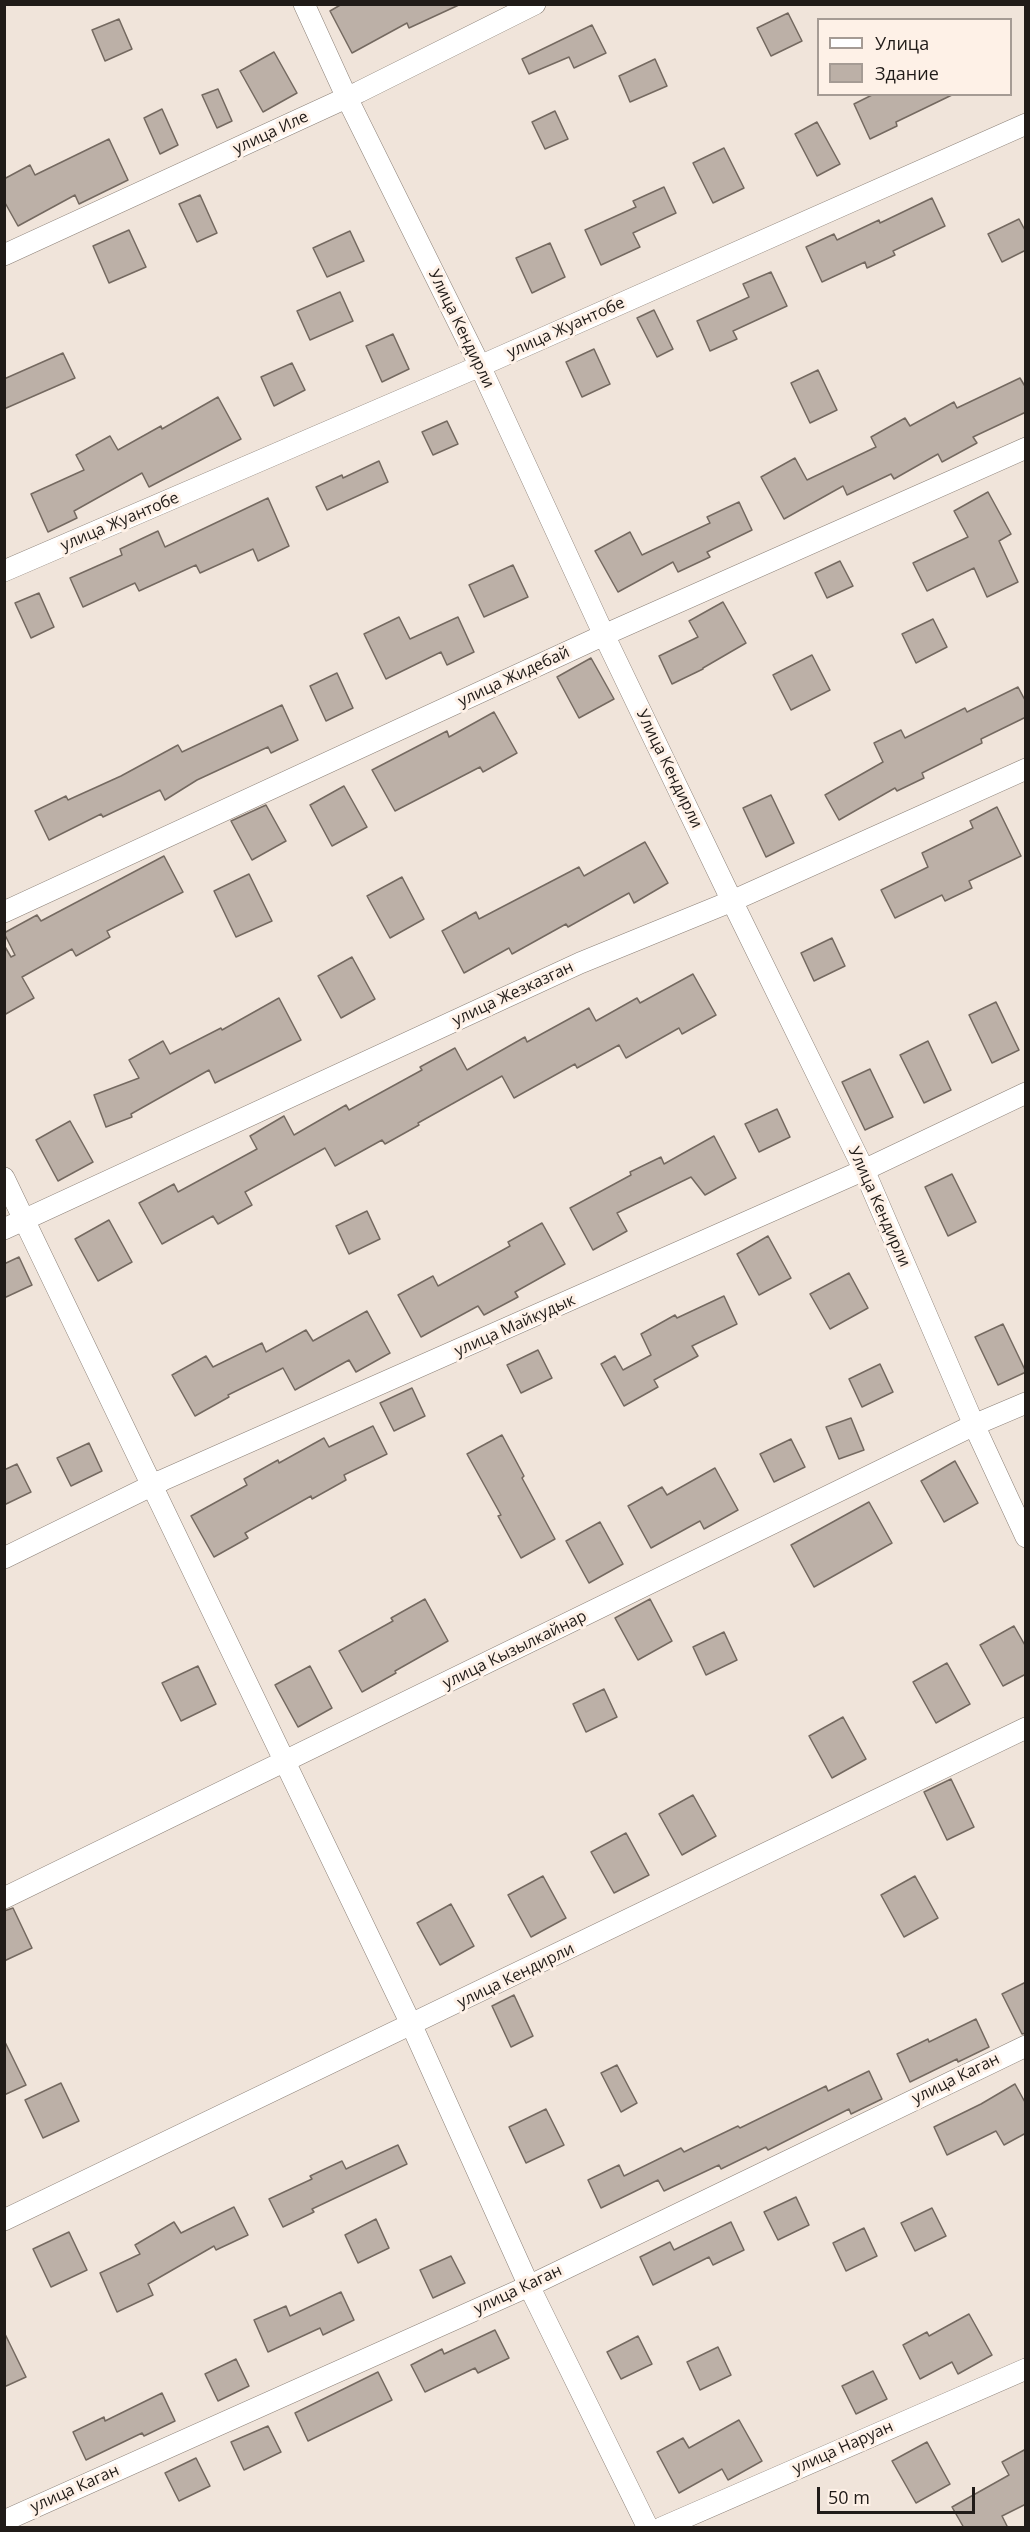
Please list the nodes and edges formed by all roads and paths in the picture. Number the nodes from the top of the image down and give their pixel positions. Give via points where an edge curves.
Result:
1 (304, 4) edge
2 (535, 4) edge
3 (347, 98) junction
4 (1026, 124) edge
5 (4, 255) edge
6 (480, 366) junction
7 (1026, 448) edge
8 (4, 571) edge
9 (604, 635) junction
10 (1026, 768) edge
11 (732, 901) junction
12 (4, 912) edge
13 (1026, 1093) edge
14 (864, 1170) junction
15 (4, 1178) edge
16 (25, 1220) junction
17 (4, 1229) edge
18 (1026, 1403) edge
19 (974, 1425) junction
20 (152, 1485) junction
21 (1026, 1537) edge
22 (4, 1558) edge
23 (1026, 1728) edge
24 (285, 1762) junction
25 (4, 1898) edge
26 (412, 2026) junction
27 (1026, 2046) edge
28 (4, 2220) edge
29 (529, 2286) junction
30 (1026, 2369) edge
31 (4, 2521) edge
32 (648, 2528) edge
33 (661, 2528) edge

1 - 3 street, Улица Кендирли
2 - 3 street, улица Иле
3 - 5 street, улица Иле
3 - 6 street, Улица Кендирли
4 - 6 street, улица Жуантобе
6 - 8 street, улица Жуантобе
6 - 9 street, Улица Кендирли
7 - 9 street, улица Жидебай
9 - 11 street, Улица Кендирли
9 - 12 street, улица Жидебай
10 - 11 street, улица Жезказган
11 - 14 street, Улица Кендирли
11 - 16 street, улица Жезказган via 569,968
13 - 14 street, улица Майкудык
14 - 19 street, Улица Кендирли
14 - 20 street, улица Майкудык
15 - 16 street
16 - 17 street, улица Жезказган
16 - 20 street
18 - 19 street, улица Кызылкайнар
19 - 21 street, Улица Кендирли
19 - 24 street, улица Кызылкайнар
20 - 22 street, улица Майкудык
20 - 24 street
23 - 26 street, улица Кендирли
24 - 25 street, улица Кызылкайнар
24 - 26 street
26 - 28 street, улица Кендирли
26 - 29 street
27 - 29 street, улица Каган
29 - 31 street, улица Каган
29 - 32 street
30 - 33 street, улица Наруан

